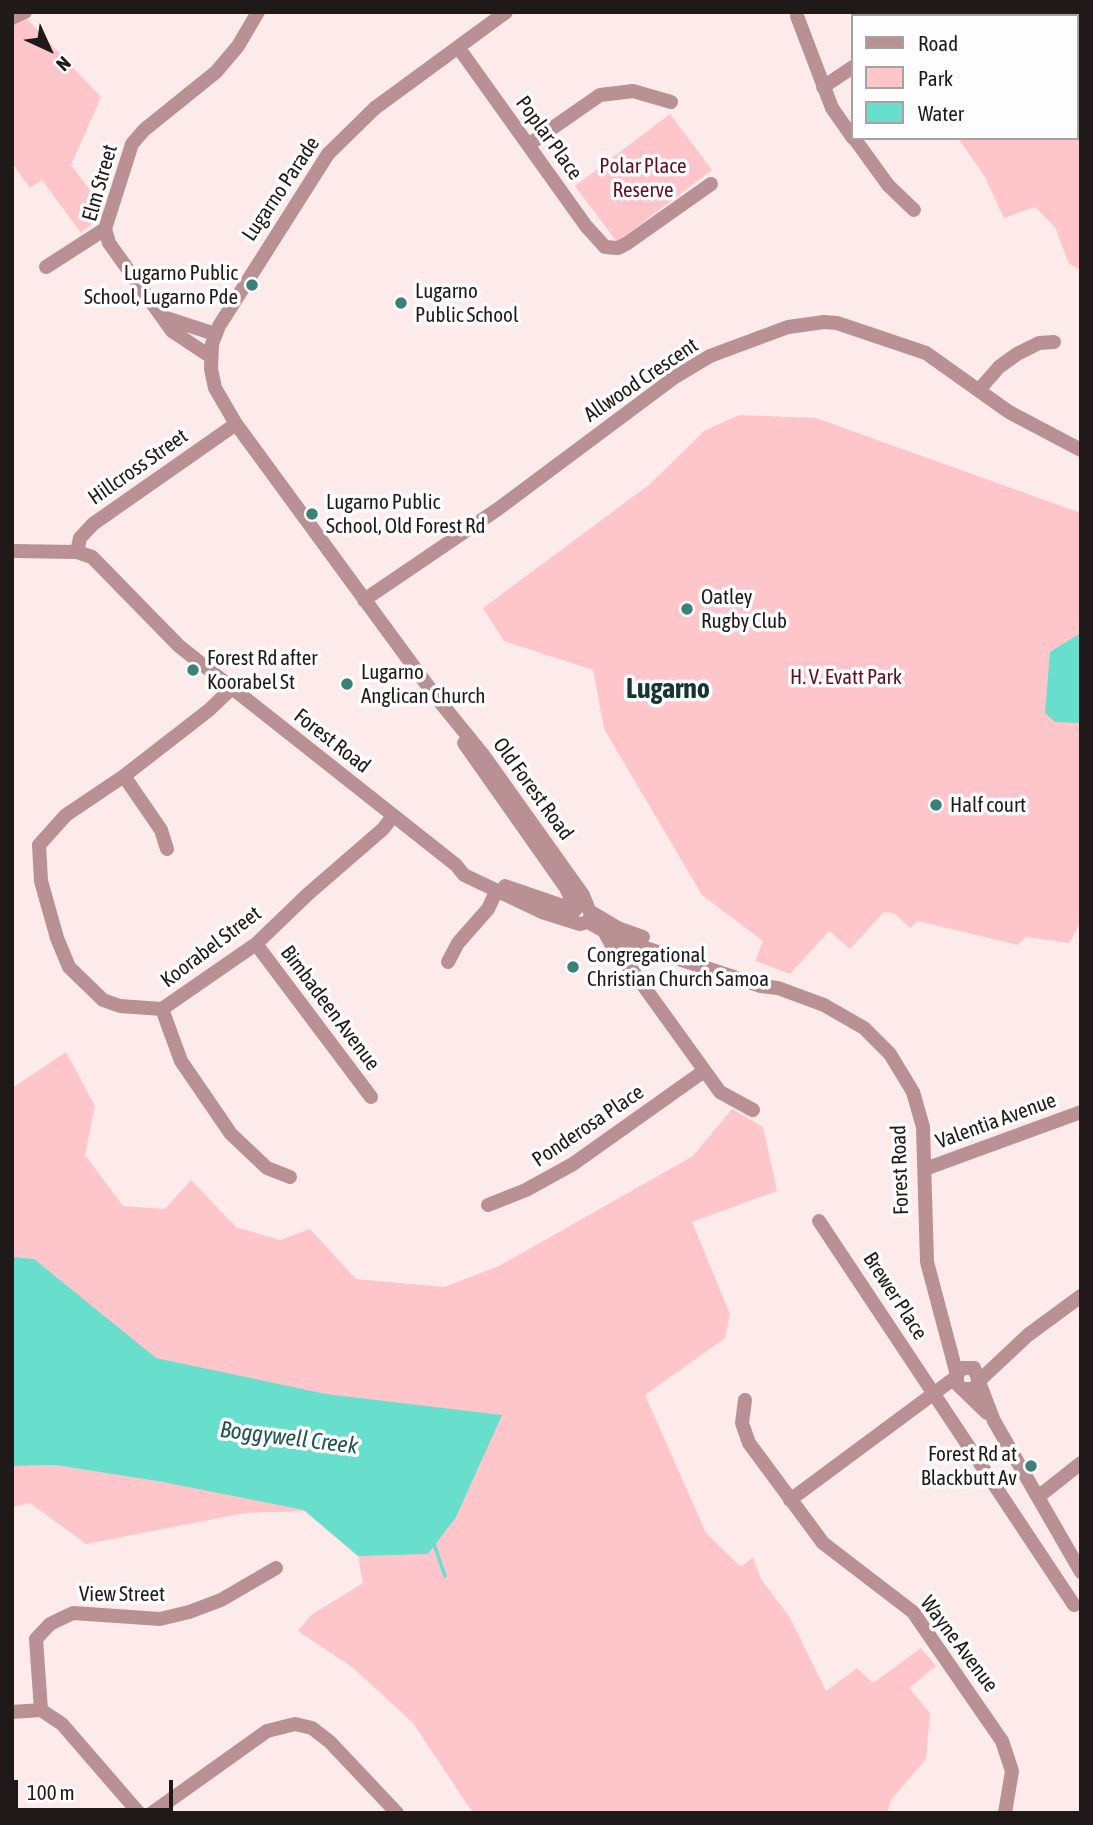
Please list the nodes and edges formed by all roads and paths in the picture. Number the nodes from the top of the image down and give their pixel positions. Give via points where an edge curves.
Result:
1 (25, 12) edge
2 (258, 12) edge
3 (506, 12) edge
4 (801, 14) edge
5 (12, 18) edge
6 (458, 47) junction
7 (852, 68) edge
8 (823, 87) junction
9 (671, 102) dead end
10 (852, 135) edge
11 (855, 140) edge
12 (528, 145) junction
13 (711, 184) dead end
14 (914, 209) dead end
15 (105, 229) junction
16 (46, 267) dead end
17 (162, 316) junction
18 (215, 334) junction
19 (1054, 342) dead end
20 (211, 357) junction
21 (978, 390) junction
22 (236, 424) junction
23 (1081, 450) edge
24 (12, 551) edge
25 (77, 552) junction
26 (364, 600) junction
27 (232, 688) junction
28 (436, 697) junction
29 (124, 776) junction
30 (393, 816) junction
31 (167, 849) dead end
32 (456, 865) junction
33 (563, 883) junction
34 (496, 892) junction
35 (552, 903) junction
36 (583, 915) junction
37 (605, 933) junction
38 (633, 939) junction
39 (256, 944) junction
40 (448, 962) dead end
41 (632, 970) junction
42 (162, 1009) junction
43 (704, 1071) junction
44 (371, 1097) dead end
45 (753, 1110) dead end
46 (1081, 1112) edge
47 (925, 1169) junction
48 (290, 1177) dead end
49 (488, 1205) dead end
50 (820, 1221) dead end
51 (1081, 1296) edge
52 (948, 1336) junction
53 (976, 1374) junction
54 (959, 1382) junction
55 (935, 1395) junction
56 (745, 1400) dead end
57 (993, 1421) junction
58 (1081, 1463) edge
59 (1038, 1497) junction
60 (790, 1500) junction
61 (276, 1568) dead end
62 (1081, 1572) edge
63 (1074, 1605) dead end
64 (41, 1710) junction
65 (12, 1712) edge
66 (139, 1813) edge
67 (152, 1813) edge
68 (397, 1813) edge
69 (1005, 1813) edge

1 - 5 street
2 - 15 street, Elm Street via 216,72 132,144
3 - 6 street, Lugarno Parade
4 - 8 street
6 - 12 street, Poplar Place
6 - 18 street, Lugarno Parade via 368,114 328,154
7 - 8 street
8 - 10 street
9 - 12 street via 633,91 600,95
11 - 14 street via 888,185
12 - 13 street, Poplar Place via 609,253
15 - 16 street
15 - 17 street, Elm Street via 109,243
17 - 18 street
17 - 20 street, Elm Street via 172,331
18 - 20 street, Old Forest Road
19 - 21 street via 1039,343 1017,354
20 - 22 street, Old Forest Road via 215,388
21 - 23 street, Allwood Crescent
21 - 26 street, Allwood Crescent via 926,354 838,323 788,327 710,356 675,377 498,509
22 - 25 street, Hillcross Street via 93,524 79,538
22 - 26 street, Old Forest Road
24 - 25 street
25 - 27 street, Forest Road via 103,566 173,640
26 - 28 street, Old Forest Road
27 - 29 street, Koorabel Street
27 - 30 street, Forest Road
28 - 33 street, Old Forest Road via 475,762
28 - 36 street, Old Forest Road via 583,895
29 - 31 street via 161,830
29 - 42 street, Koorabel Street via 66,815 42,839 39,869 69,967 103,1000
30 - 32 street, Forest Road
30 - 39 street, Koorabel Street
32 - 34 street, Forest Road via 470,879
32 - 35 street, Forest Road
33 - 35 street
33 - 36 street, Old Forest Road
34 - 36 street, Forest Road
34 - 40 street
35 - 36 street, Forest Road
36 - 37 street, Forest Road
36 - 38 street, Forest Road
37 - 38 street, Forest Road
37 - 41 street
38 - 41 street via 628,960
38 - 47 street, Forest Road via 764,978 848,1017 870,1033 891,1054 917,1103
39 - 42 street, Koorabel Street
39 - 44 street, Bimbadeen Avenue
41 - 43 street
42 - 48 street via 181,1061 231,1134 267,1168
43 - 45 street via 720,1092
43 - 49 street, Ponderosa Place via 573,1164
46 - 47 street, Valentia Avenue
47 - 52 street, Forest Road via 926,1262
50 - 55 street, Brewer Place
51 - 53 street
52 - 53 street, Forest Road
52 - 54 street, Forest Road
53 - 54 street via 962,1368
53 - 54 street via 973,1389
53 - 57 street, Forest Road
54 - 55 street
54 - 57 street, Forest Road
55 - 60 street
55 - 63 street
56 - 60 street, Wayne Avenue via 742,1423 749,1443
57 - 59 street, Forest Road
58 - 59 street
59 - 62 street, Forest Road
60 - 69 street, Wayne Avenue via 823,1543 914,1612 965,1682 1002,1741 1012,1771
61 - 64 street, View Street via 221,1600 180,1615 160,1619 73,1613 50,1624 36,1639
64 - 65 street
64 - 66 street via 62,1724
67 - 68 street via 267,1731 295,1724 312,1728 330,1742

